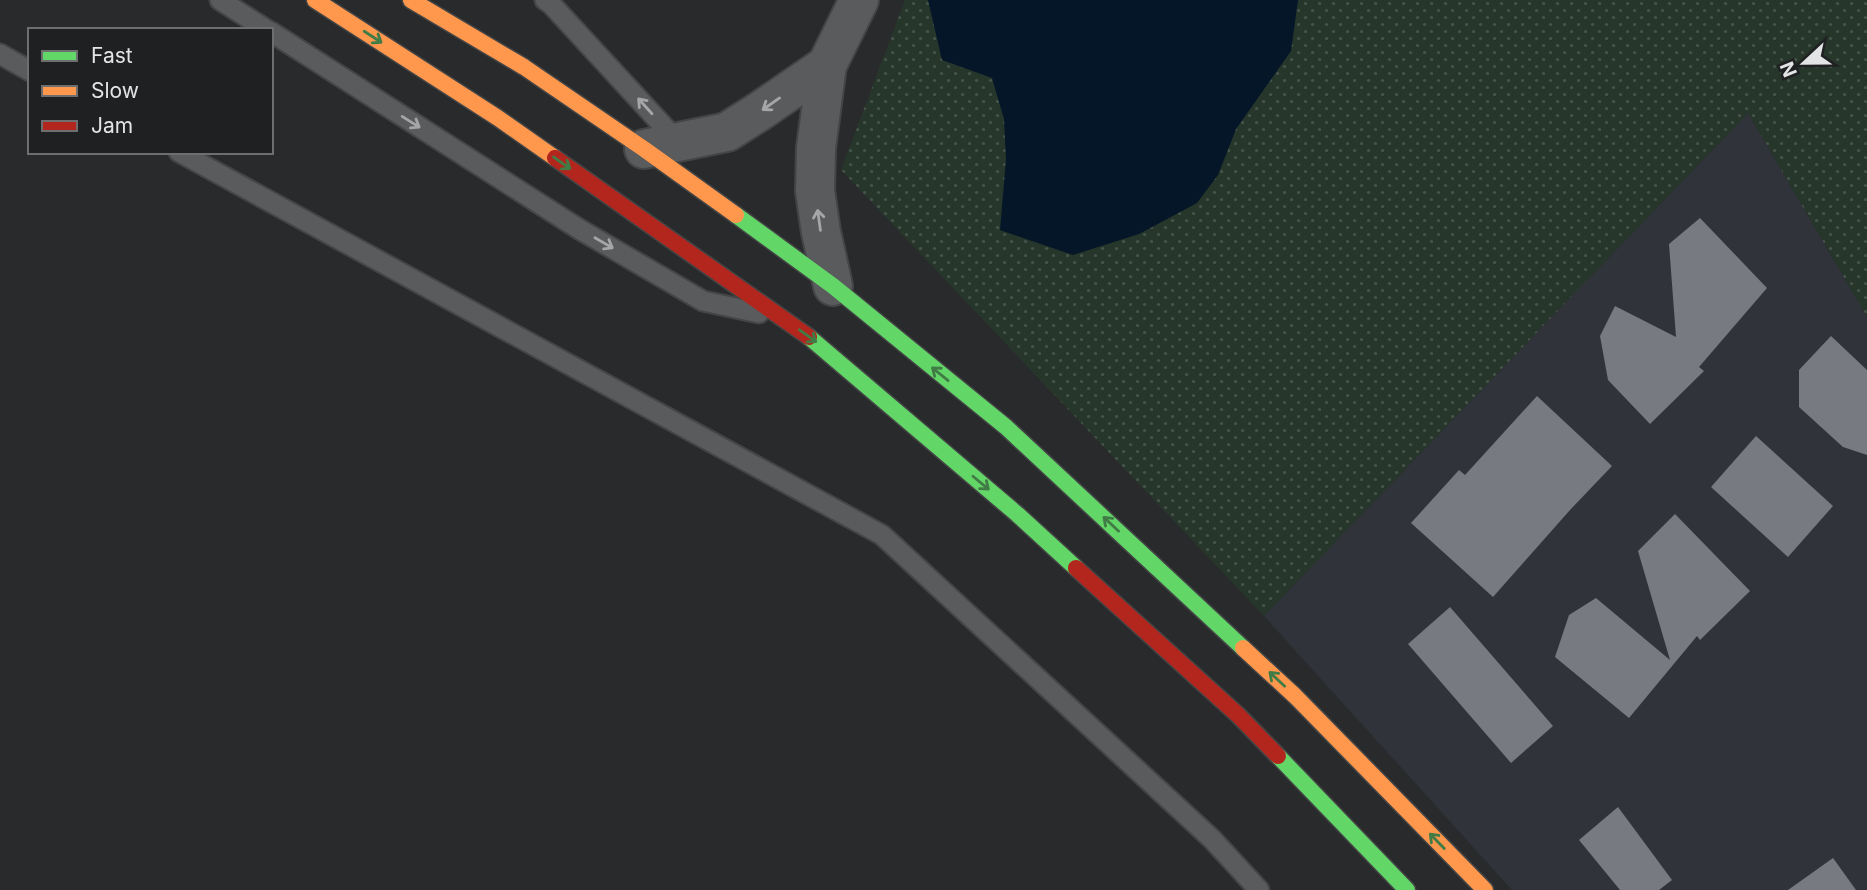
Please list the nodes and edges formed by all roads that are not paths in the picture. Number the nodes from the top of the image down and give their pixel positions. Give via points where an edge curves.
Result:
1 (220, 0) edge
2 (315, 0) edge
3 (411, 0) edge
4 (545, 0) edge
5 (859, 0) edge
6 (264, 28) edge
7 (273, 34) edge
8 (0, 54) edge
9 (827, 65) junction
10 (28, 70) edge
11 (676, 152) junction
12 (183, 154) edge
13 (735, 216) junction
14 (833, 286) junction
15 (782, 318) junction
16 (1259, 890) edge
17 (1406, 890) edge
18 (1485, 890) edge

1 - 6 lane
2 -> 15 main road via 498,118
3 - 11 main road
11 -> 4 lane
5 - 9 street
7 -> 15 lane via 579,229 702,301
8 - 10 lane
9 -> 11 street via 727,132
14 -> 9 street via 816,191 816,148
11 - 13 lane
11 - 13 main road
12 - 16 lane via 882,535 1212,839
13 - 14 main road
18 -> 14 main road via 1295,696 1006,427
15 -> 17 main road via 1017,514 1238,715

